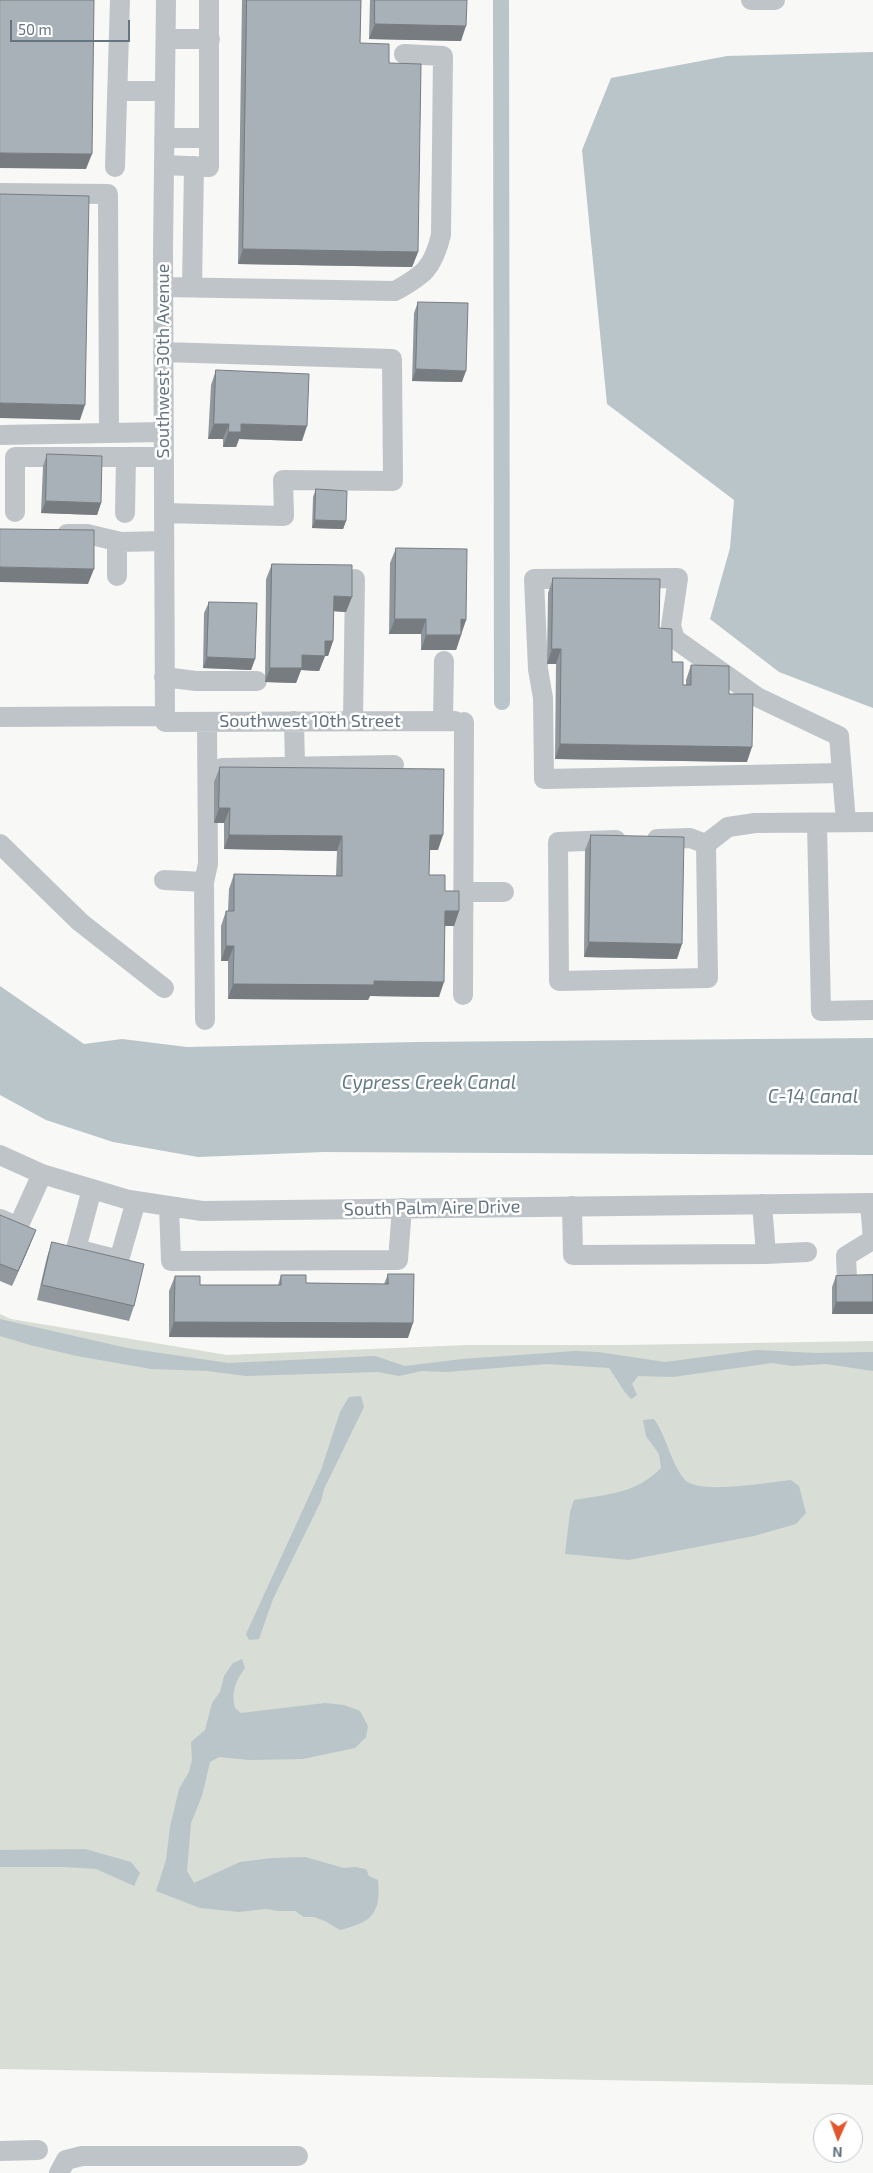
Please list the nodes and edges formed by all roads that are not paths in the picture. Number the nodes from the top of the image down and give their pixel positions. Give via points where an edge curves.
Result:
1 (120, 0) edge
2 (166, 0) edge
3 (209, 0) edge
4 (751, 0) edge
5 (764, 0) edge
6 (775, 0) edge
7 (210, 39) junction
8 (166, 40) junction
9 (404, 54) dead end
10 (117, 91) junction
11 (165, 91) junction
12 (164, 138) junction
13 (209, 138) junction
14 (164, 165) junction
15 (194, 166) junction
16 (115, 167) dead end
17 (0, 193) edge
18 (163, 286) junction
19 (192, 287) junction
20 (163, 352) junction
21 (164, 432) junction
22 (109, 433) junction
23 (0, 435) edge
24 (126, 457) junction
25 (164, 457) junction
26 (15, 512) dead end
27 (125, 513) dead end
28 (164, 513) junction
29 (48, 533) edge
30 (117, 541) junction
31 (164, 541) junction
32 (117, 576) dead end
33 (355, 579) dead end
34 (444, 661) dead end
35 (164, 677) junction
36 (257, 681) dead end
37 (0, 717) edge
38 (165, 719) junction
39 (294, 720) junction
40 (353, 721) junction
41 (454, 721) junction
42 (207, 722) junction
43 (394, 765) dead end
44 (295, 766) junction
45 (222, 768) edge
46 (842, 772) junction
47 (818, 822) junction
48 (846, 822) junction
49 (873, 822) edge
50 (0, 844) edge
51 (706, 844) junction
52 (164, 880) dead end
53 (204, 882) junction
54 (463, 892) junction
55 (504, 892) dead end
56 (164, 988) dead end
57 (463, 994) dead end
58 (873, 1010) edge
59 (205, 1020) dead end
60 (0, 1155) edge
61 (42, 1174) junction
62 (92, 1189) junction
63 (136, 1201) junction
64 (871, 1203) edge
65 (762, 1204) junction
66 (169, 1206) junction
67 (572, 1206) junction
68 (402, 1208) junction
69 (0, 1219) edge
70 (872, 1240) edge
71 (806, 1252) dead end
72 (766, 1254) junction
73 (847, 1280) edge
74 (38, 2150) dead end
75 (0, 2151) edge
76 (298, 2156) dead end
77 (59, 2173) edge

1 - 10 street
2 - 8 street, Southwest 30th Avenue
3 - 7 street
4 - 5 street
5 - 6 street
7 - 8 street
7 - 13 street
8 - 11 street, Southwest 30th Avenue
9 - 19 street via 443,56 441,235 436,257 418,278 395,291
10 - 11 street
10 - 16 street
11 - 12 street, Southwest 30th Avenue
12 - 13 street
12 - 14 street, Southwest 30th Avenue
13 - 15 street via 209,167
14 - 15 street
14 - 18 street, Southwest 30th Avenue
15 - 19 street
17 - 22 street via 108,194
18 - 19 street
18 - 20 street, Southwest 30th Avenue
20 - 21 street, Southwest 30th Avenue
20 - 28 street via 392,359 393,480 283,480 284,516
21 - 22 street
21 - 25 street, Southwest 30th Avenue
22 - 23 street
24 - 25 street
24 - 26 street via 15,457
24 - 27 street
25 - 28 street, Southwest 30th Avenue
28 - 31 street, Southwest 30th Avenue
29 - 30 street via 87,534
30 - 31 street
30 - 32 street
31 - 35 street, Southwest 30th Avenue
33 - 40 street
34 - 41 street
35 - 36 street via 196,681
35 - 38 street, Southwest 30th Avenue
37 - 38 street, Southwest 10th Street
38 - 42 street, Southwest 10th Street
39 - 40 street, Southwest 10th Street
39 - 42 street, Southwest 10th Street
39 - 44 street
40 - 41 street, Southwest 10th Street
41 - 54 street
42 - 53 street via 208,864
43 - 44 street
44 - 45 street
46 - 46 street via 839,736 757,697 674,639 671,626 678,578 534,579 538,669 543,698 544,779
46 - 48 street
47 - 48 street
47 - 51 street via 728,827
47 - 58 street via 821,1011
48 - 49 street
50 - 56 street via 80,922
51 - 51 street via 708,978 559,981 558,842 690,838
52 - 53 street
53 - 59 street
54 - 55 street
54 - 57 street
60 - 61 street, South Palm Aire Drive
61 - 62 street, South Palm Aire Drive
61 - 69 street via 18,1227
62 - 63 street, South Palm Aire Drive
62 - 63 street via 76,1249 119,1260
63 - 66 street, South Palm Aire Drive
64 - 65 street, South Palm Aire Drive
64 - 70 street
65 - 67 street, South Palm Aire Drive
65 - 72 street
66 - 68 street, South Palm Aire Drive via 202,1211
66 - 68 street via 171,1261 398,1260
67 - 68 street, South Palm Aire Drive
67 - 72 street via 573,1255
70 - 73 street via 846,1256
71 - 72 street
74 - 75 street
76 - 77 street via 82,2156 66,2160

